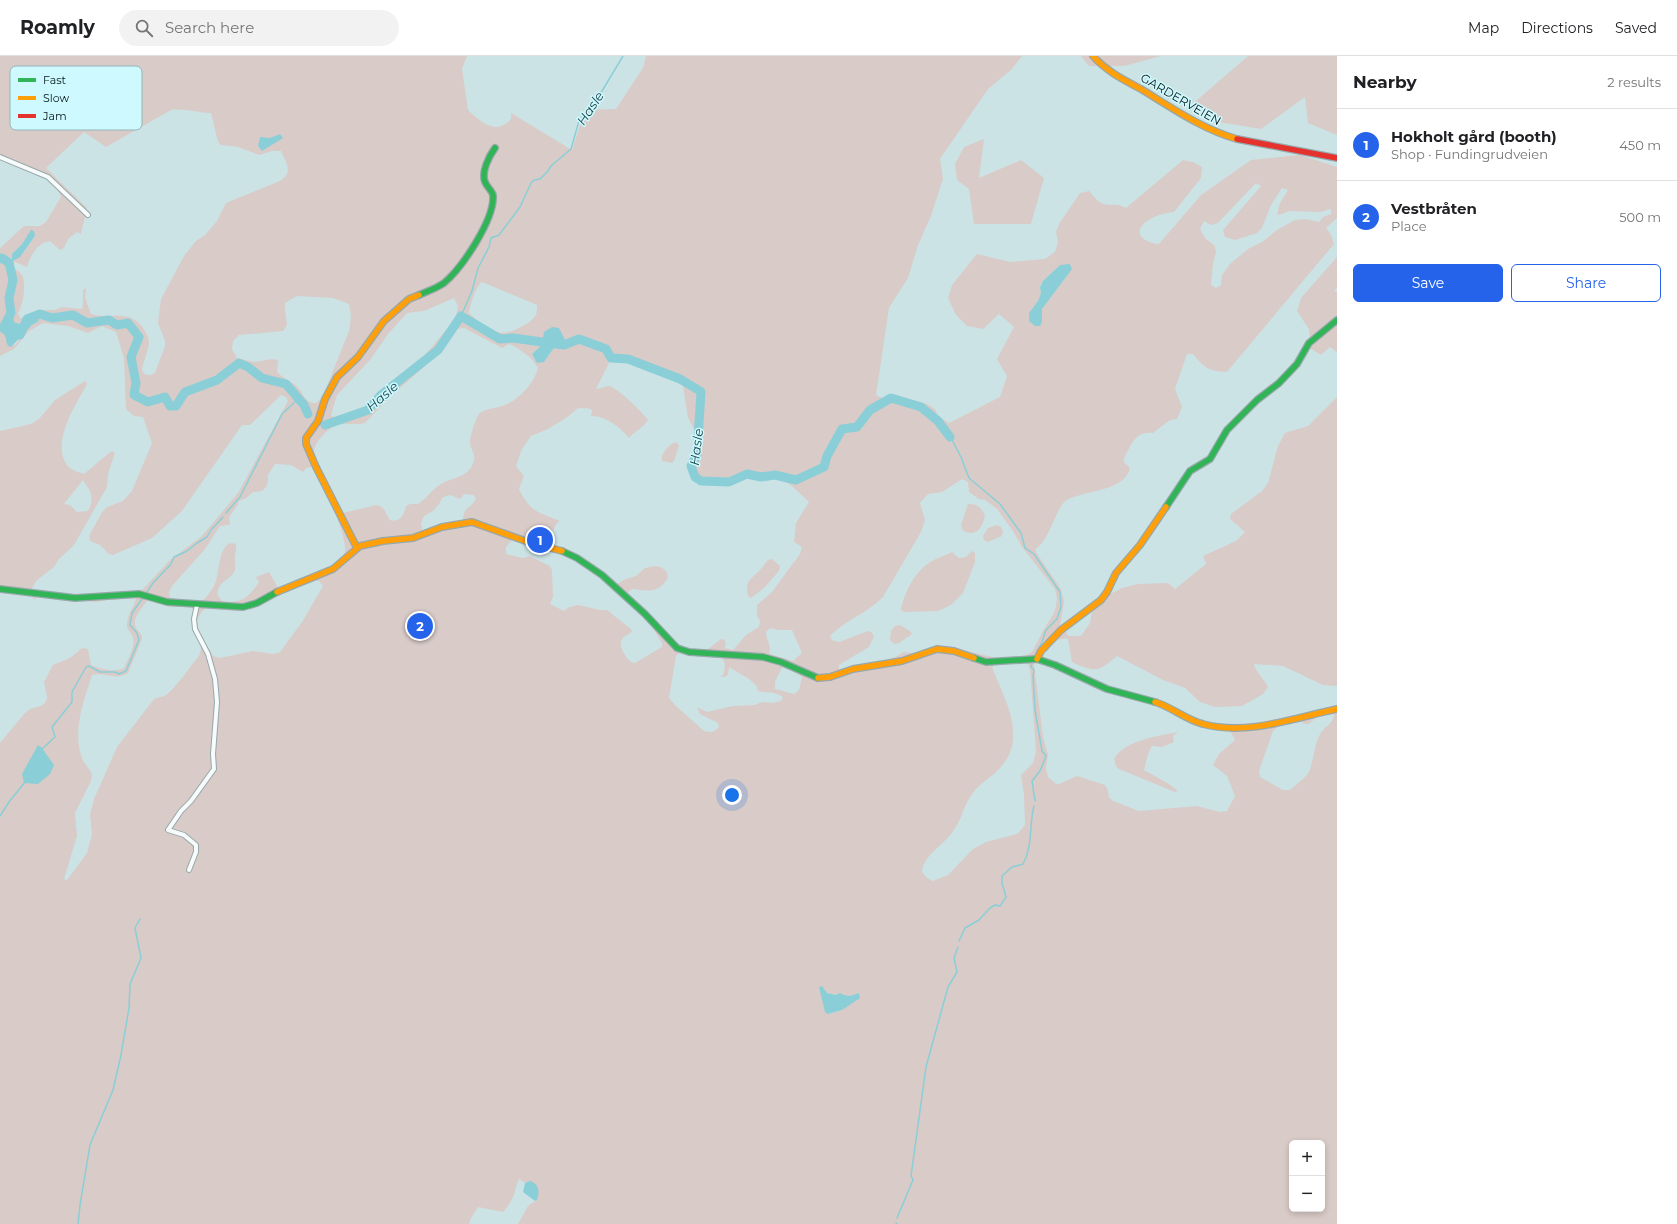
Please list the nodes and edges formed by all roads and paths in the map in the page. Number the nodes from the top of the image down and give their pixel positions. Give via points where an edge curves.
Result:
1 (1093, 56) edge
2 (495, 148) dead end
3 (0, 157) edge
4 (1337, 158) edge
5 (88, 215) dead end
6 (1337, 320) edge
7 (357, 548) junction
8 (0, 589) edge
9 (198, 605) junction
10 (1037, 659) junction
11 (1337, 709) edge
12 (189, 870) dead end

1 - 4 street, GARDERVEIEN via 1112,72 1219,134
2 - 7 street via 489,156 484,175 485,182 493,194 492,209 475,244 444,282 409,299 384,321 358,357 337,377 325,399 317,422 307,436 306,444
3 - 5 street via 48,177
6 - 10 street via 1309,343 1297,364 1227,430 1210,459 1190,471 1140,545 1116,573 1101,600 1061,630 1041,651
7 - 9 street via 333,569 282,589 250,606 238,608
7 - 10 street via 383,541 414,538 442,527 472,522 577,558 612,584 645,614 671,643 682,650 699,654 735,654 772,659 817,678 902,661 937,649 954,651 986,662
8 - 9 street via 75,598 139,594 167,602
9 - 12 street via 194,619 195,629 210,660 215,679 217,702 212,754 214,769 168,830 184,835 196,844 196,852
10 - 11 street via 1107,689 1161,704 1201,724 1213,727 1260,726

